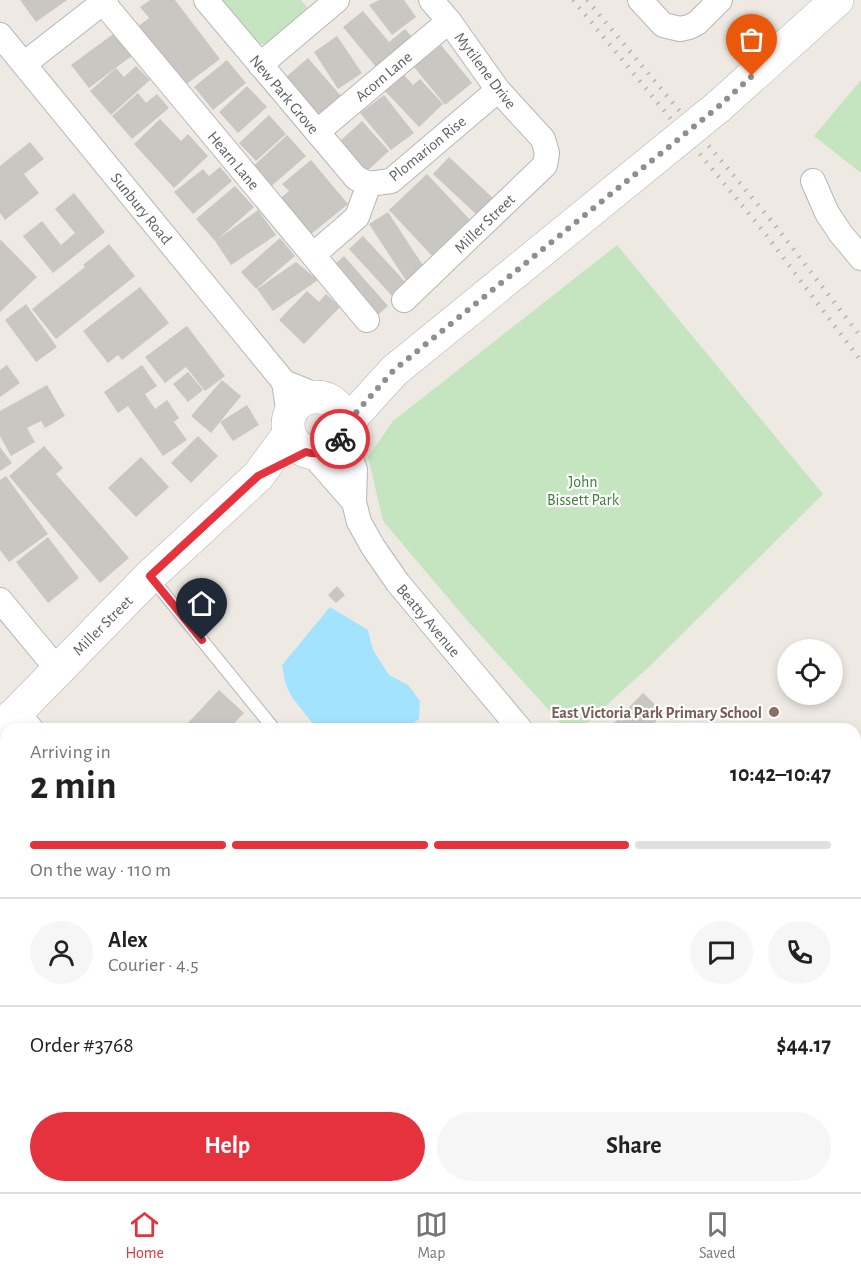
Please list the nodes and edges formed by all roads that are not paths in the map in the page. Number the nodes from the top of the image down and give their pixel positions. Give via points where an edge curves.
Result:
1 (206, 0) edge
2 (337, 0) edge
3 (431, 0) edge
4 (640, 0) edge
5 (720, 0) edge
6 (837, 0) edge
7 (103, 1) edge
8 (449, 21) junction
9 (0, 35) edge
10 (24, 64) junction
11 (260, 65) junction
12 (498, 90) junction
13 (317, 132) junction
14 (543, 139) joint
15 (813, 181) dead end
16 (369, 184) junction
17 (313, 255) junction
18 (861, 258) edge
19 (404, 300) dead end
20 (367, 320) dead end
21 (284, 382) junction
22 (336, 415) junction
23 (299, 439) junction
24 (354, 502) junction
25 (150, 576) junction
26 (0, 600) edge
27 (58, 670) junction
28 (16, 723) edge
29 (269, 723) edge
30 (515, 723) edge

1 - 11 street, New Park Grove
2 - 11 street
3 - 8 street, Mytilene Drive
4 - 5 street via 663,25 680,29 697,23
6 - 22 main road, bridge via 718,107
7 - 10 street
7 - 17 street, Hearn Lane
8 - 12 street, Mytilene Drive
8 - 13 street, Acorn Lane
9 - 10 street, Sunbury Road
10 - 21 street, Sunbury Road
11 - 13 street, New Park Grove
12 - 14 street, Mytilene Drive
12 - 16 street, Plomarion Rise via 391,181
13 - 16 street, New Park Grove via 356,178
14 - 19 street, Miller Street via 545,165
15 - 18 street via 827,213
16 - 17 street, Plomarion Rise via 357,217
17 - 20 street, Hearn Lane
21 - 22 street, Sunbury Road
21 - 23 street
22 - 23 main road via 338,443 331,449 321,453
22 - 23 main road via 310,397 300,401 293,408
22 - 24 street, Beatty Avenue via 355,470
23 - 24 street, Beatty Avenue
23 - 25 main road, Miller Street
24 - 30 street, Beatty Avenue via 359,522 398,583
25 - 27 main road, Miller Street
25 - 29 lane
26 - 27 street
27 - 28 main road, Miller Street

